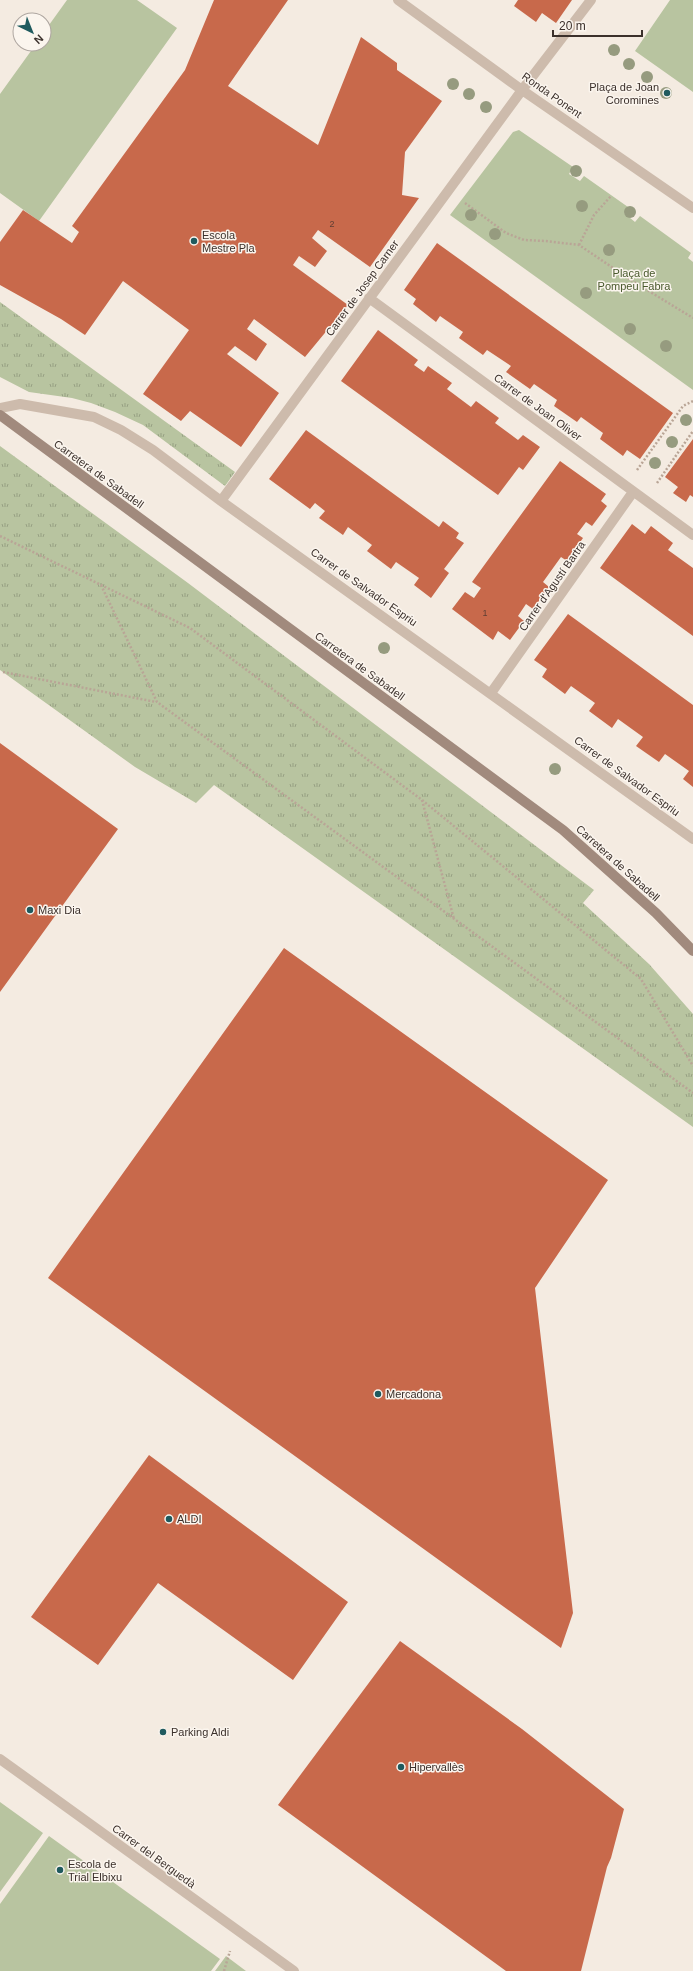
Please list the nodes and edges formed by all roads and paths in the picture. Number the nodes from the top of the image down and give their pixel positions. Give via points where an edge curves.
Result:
1 (398, 0) edge
2 (591, 0) edge
3 (522, 90) junction
4 (611, 196) dead end
5 (462, 200) dead end
6 (693, 208) edge
7 (579, 245) junction
8 (369, 298) junction
9 (693, 318) edge
10 (693, 401) edge
11 (0, 408) edge
12 (0, 415) edge
13 (693, 431) edge
14 (636, 472) dead end
15 (656, 485) dead end
16 (633, 492) junction
17 (222, 501) junction
18 (693, 535) edge
19 (0, 536) edge
20 (101, 584) junction
21 (3, 672) dead end
22 (491, 693) junction
23 (157, 702) junction
24 (422, 800) junction
25 (693, 839) edge
26 (454, 920) junction
27 (693, 951) edge
28 (693, 1066) edge
29 (693, 1093) edge
30 (0, 1759) edge
31 (294, 1971) edge

1 - 3 street, Ronda Ponent
2 - 3 street, Carrer de Josep Carner
3 - 6 street, Ronda Ponent
3 - 8 street, Carrer de Josep Carner
4 - 7 path via 594,215
5 - 7 path via 506,233 524,240
7 - 9 path
8 - 16 street, Carrer de Joan Oliver
8 - 17 street, Carrer de Josep Carner
10 - 14 path via 683,406
11 - 17 street, Carrer de Salvador Espriu via 20,404 94,417 153,450
12 - 27 street, Carretera de Sabadell via 563,830 645,902
13 - 15 path
16 - 18 street, Carrer de Joan Oliver
16 - 22 street, Carrer d'Agustí Bartra
17 - 22 street, Carrer de Salvador Espriu
19 - 20 path
20 - 23 path
20 - 24 path via 190,628
21 - 23 path
22 - 25 street, Carrer de Salvador Espriu
23 - 26 path
24 - 26 path
24 - 28 path via 641,979
26 - 29 path
30 - 31 street, Carrer del Berguedà

